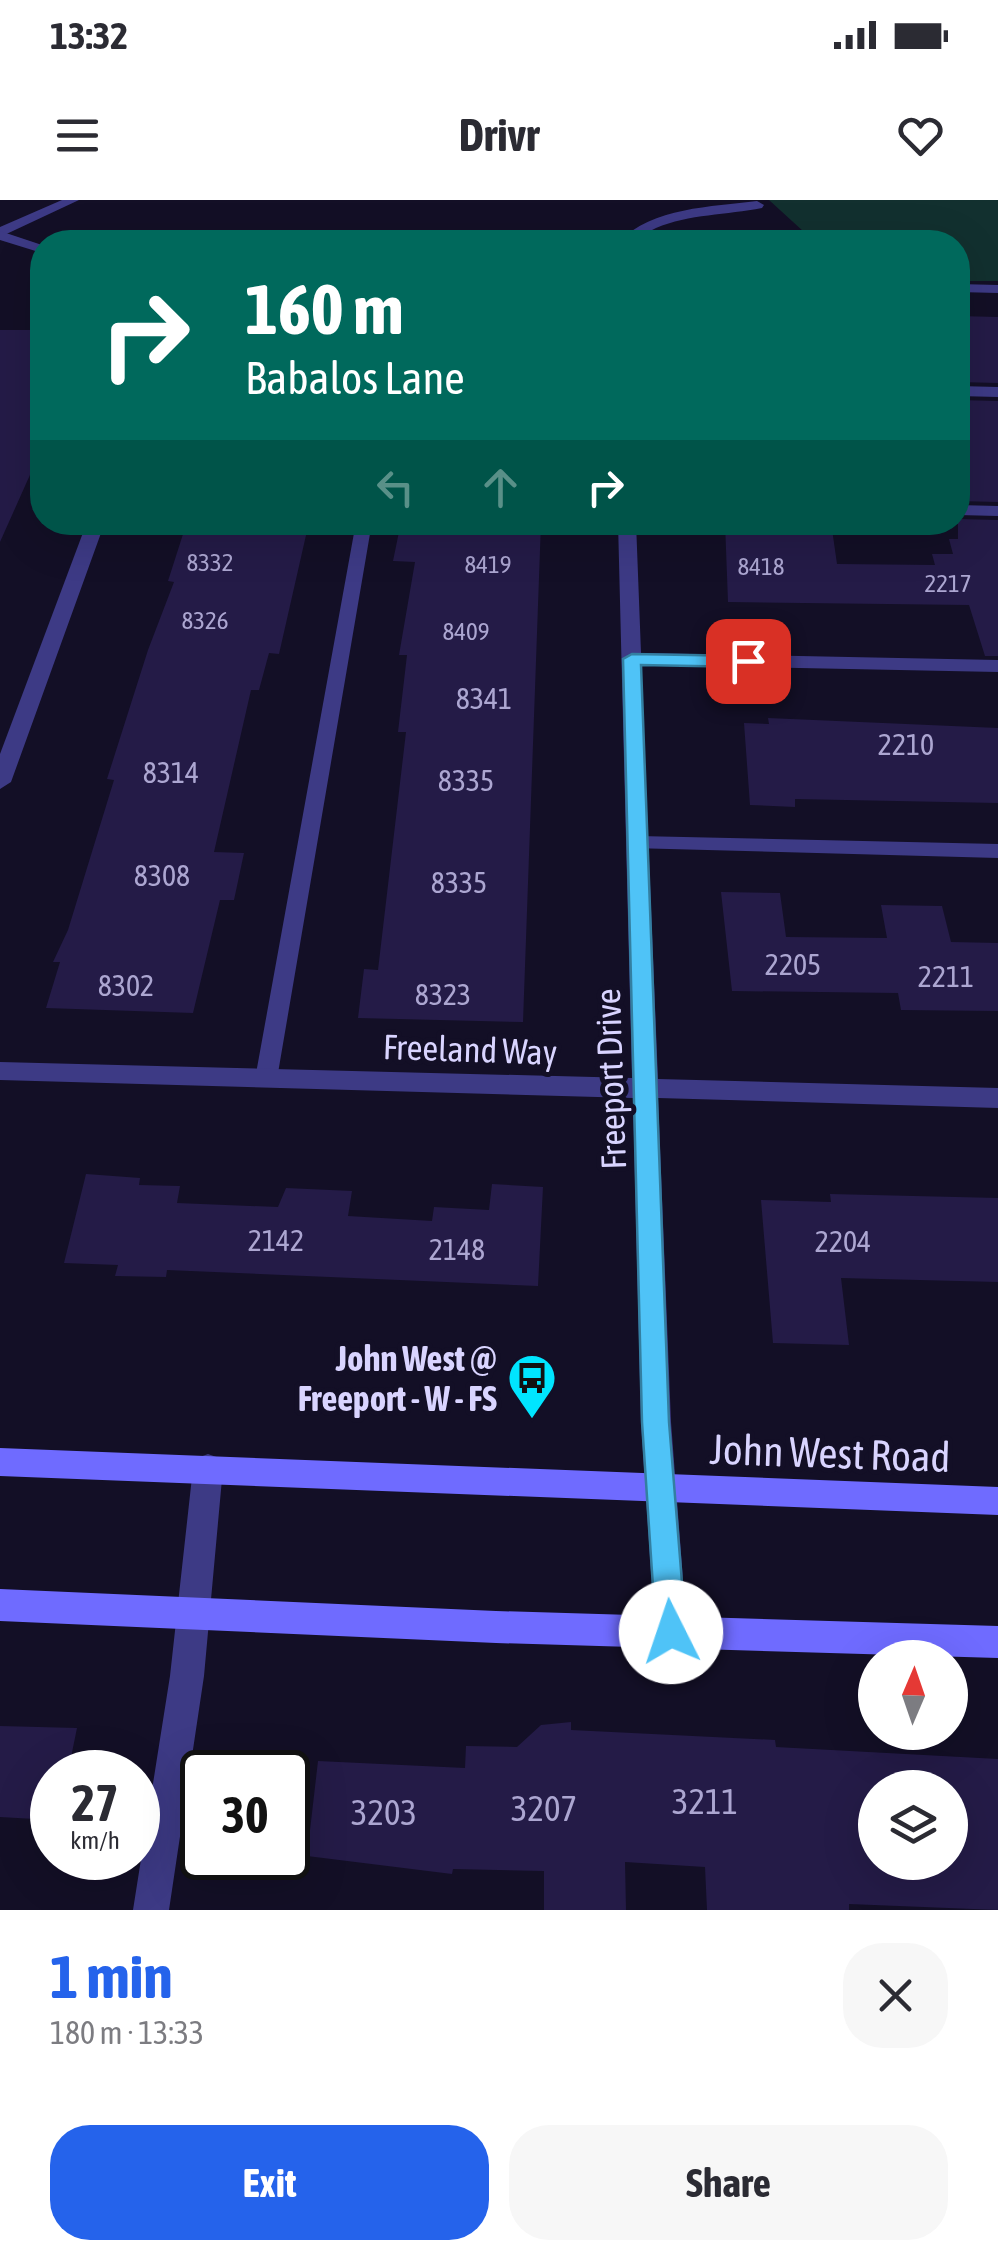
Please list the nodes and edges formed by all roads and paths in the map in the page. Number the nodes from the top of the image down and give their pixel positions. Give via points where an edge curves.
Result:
1 (73, 200) edge
2 (757, 205) dead end
3 (639, 230) edge
4 (0, 234) edge
5 (30, 245) edge
6 (970, 288) edge
7 (998, 289) edge
8 (970, 391) edge
9 (998, 392) edge
10 (970, 510) edge
11 (998, 511) edge
12 (91, 535) edge
13 (362, 535) edge
14 (628, 535) edge
15 (632, 659) junction
16 (998, 666) edge
17 (0, 782) edge
18 (638, 842) junction
19 (998, 852) edge
20 (0, 1071) edge
21 (266, 1078) junction
22 (644, 1089) junction
23 (998, 1098) edge
24 (0, 1462) edge
25 (208, 1468) junction
26 (662, 1490) junction
27 (998, 1501) edge
28 (0, 1604) edge
29 (194, 1612) junction
30 (671, 1632) junction
31 (998, 1642) edge
32 (150, 1910) edge

1 - 4 lane
2 - 3 street
4 - 5 street
6 - 7 lane
8 - 9 street
10 - 11 lane
12 - 17 street
13 - 21 lane
14 - 15 street, Freeport Drive
15 - 16 street
15 - 18 street, Freeport Drive
18 - 19 lane
18 - 22 street, Freeport Drive
20 - 21 street, Freeland Way
21 - 22 street, Freeland Way
22 - 23 street, Freeland Way
22 - 26 street, Freeport Drive
24 - 25 main road, John West Road
25 - 26 main road, John West Road
25 - 29 street
26 - 27 main road, John West Road
26 - 30 street, Freeport Drive
28 - 29 main road
29 - 30 main road
29 - 32 street
30 - 31 main road

